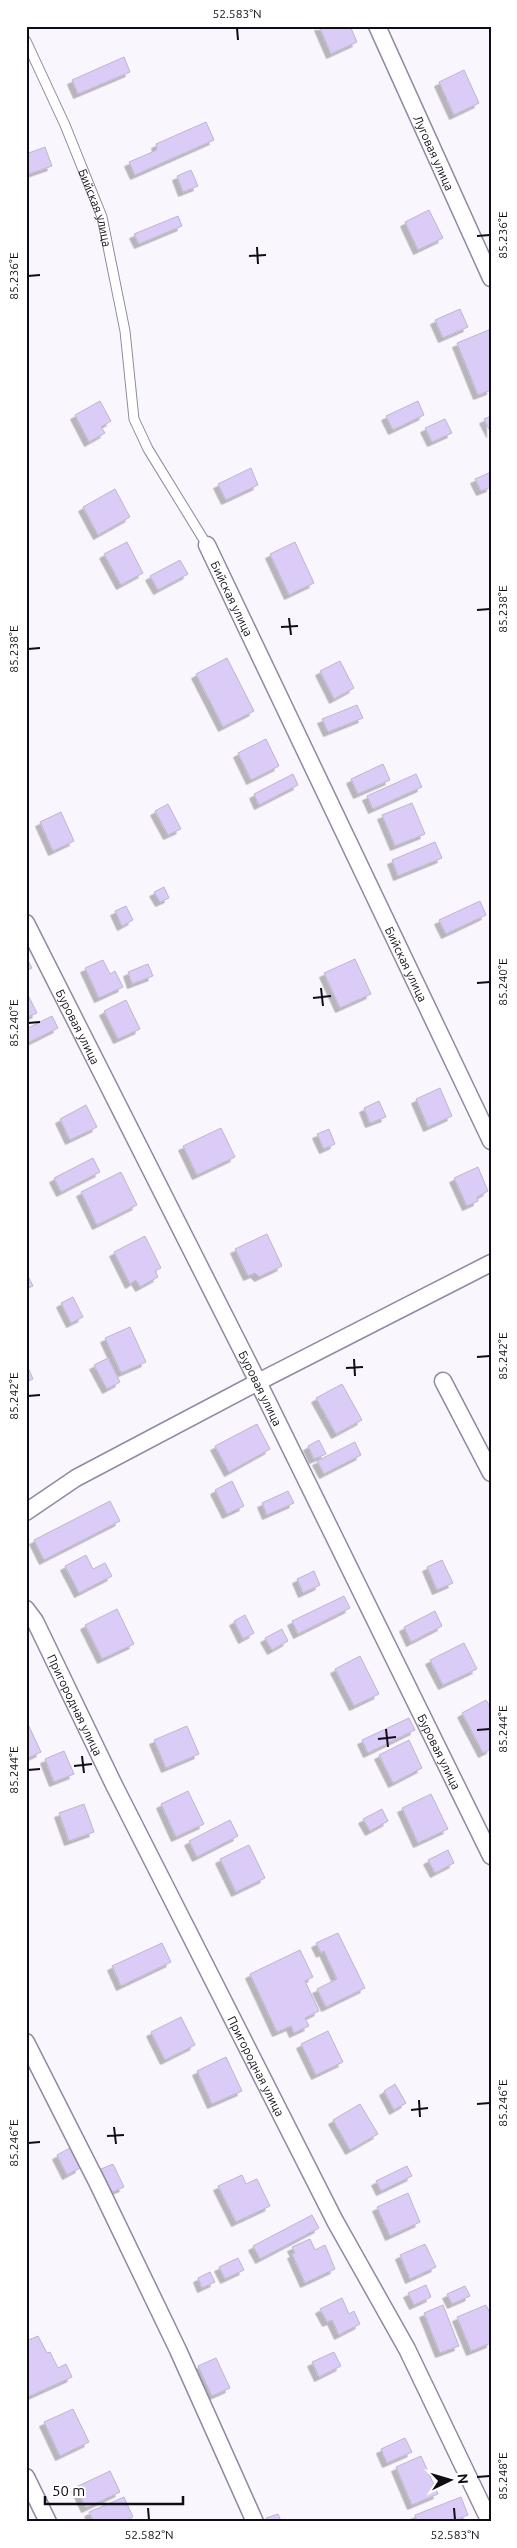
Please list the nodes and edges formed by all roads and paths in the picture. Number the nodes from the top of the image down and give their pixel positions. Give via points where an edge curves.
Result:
1 (377, 26) edge
2 (26, 41) edge
3 (491, 278) edge
4 (207, 545) joint
5 (26, 922) edge
6 (491, 1140) edge
7 (491, 1264) edge
8 (444, 1381) dead end
9 (258, 1382) junction
10 (491, 1473) edge
11 (26, 1512) edge
12 (26, 1609) edge
13 (491, 1856) edge
14 (26, 2042) edge
15 (26, 2477) edge
16 (48, 2522) edge
17 (255, 2522) edge
18 (490, 2522) edge

1 - 3 street, Луговая улица
2 - 4 lane, Бийская улица via 65,125 102,217 125,330 134,419 148,449
4 - 6 street, Бийская улица
5 - 9 street, Буровая улица
7 - 9 street
8 - 10 street
9 - 11 street via 76,1478
9 - 13 street, Буровая улица
12 - 18 street, Пригородная улица via 35,1621 114,1785 335,2220 414,2362
14 - 17 street via 178,2350
15 - 16 street

